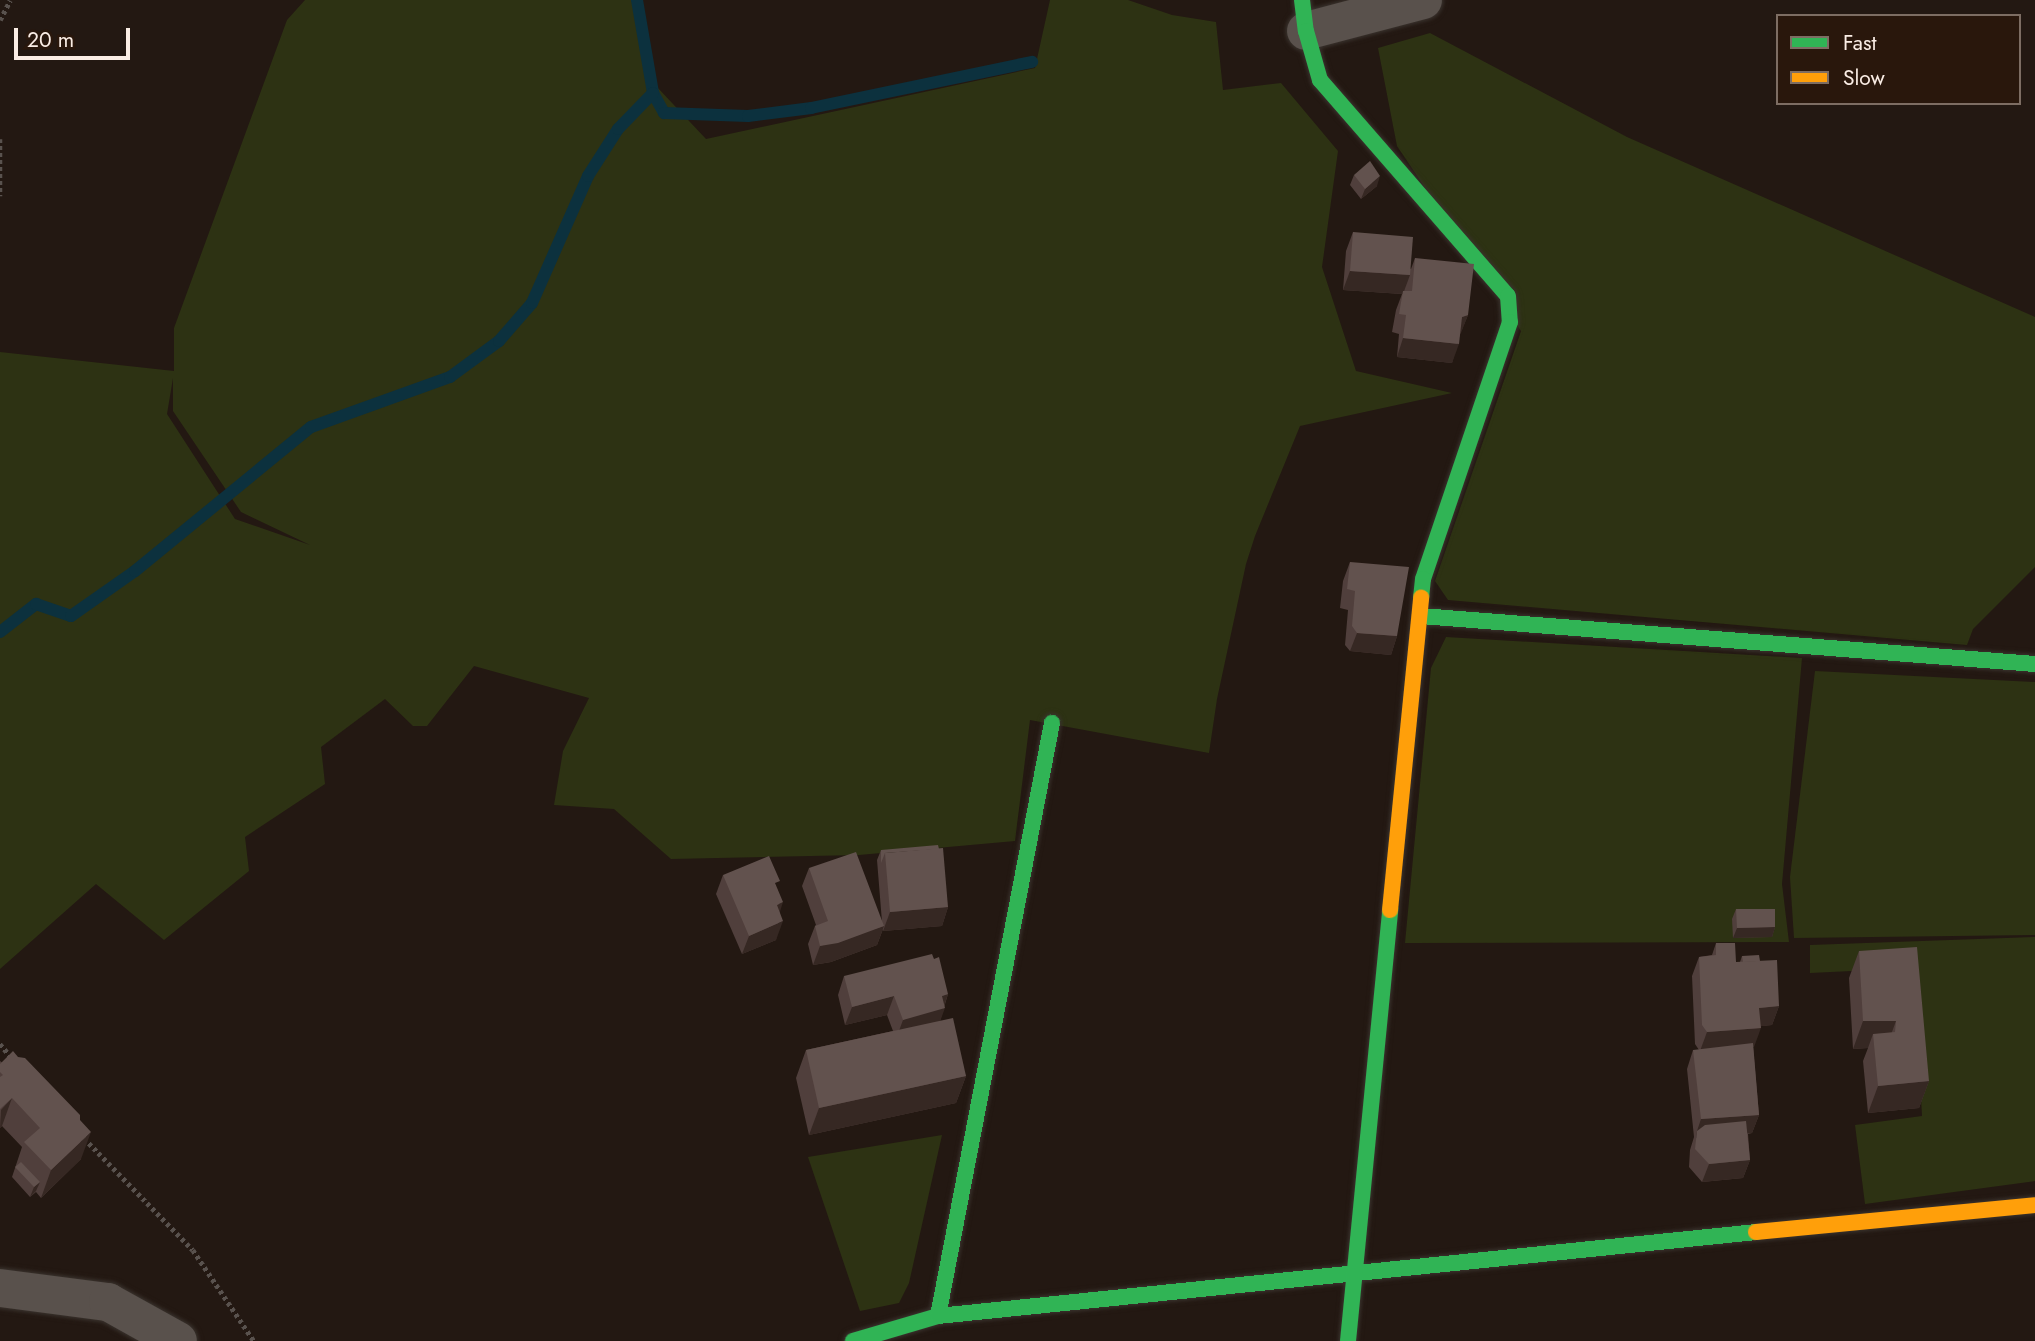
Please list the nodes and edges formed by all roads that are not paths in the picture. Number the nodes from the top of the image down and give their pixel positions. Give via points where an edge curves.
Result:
1 (1423, 0) edge
2 (1304, 16) edge
3 (1421, 616) junction
4 (2035, 664) edge
5 (1052, 723) dead end
6 (2035, 1205) edge
7 (1356, 1271) junction
8 (0, 1288) edge
9 (938, 1316) junction
10 (178, 1341) edge
11 (853, 1341) edge
12 (1348, 1341) edge

1 - 2 street
2 - 3 street via 1320,80 1508,296 1510,322 1423,579
3 - 4 street
3 - 7 street
5 - 9 street
6 - 7 street
7 - 9 street
7 - 12 street
8 - 10 street via 108,1302
9 - 11 street

